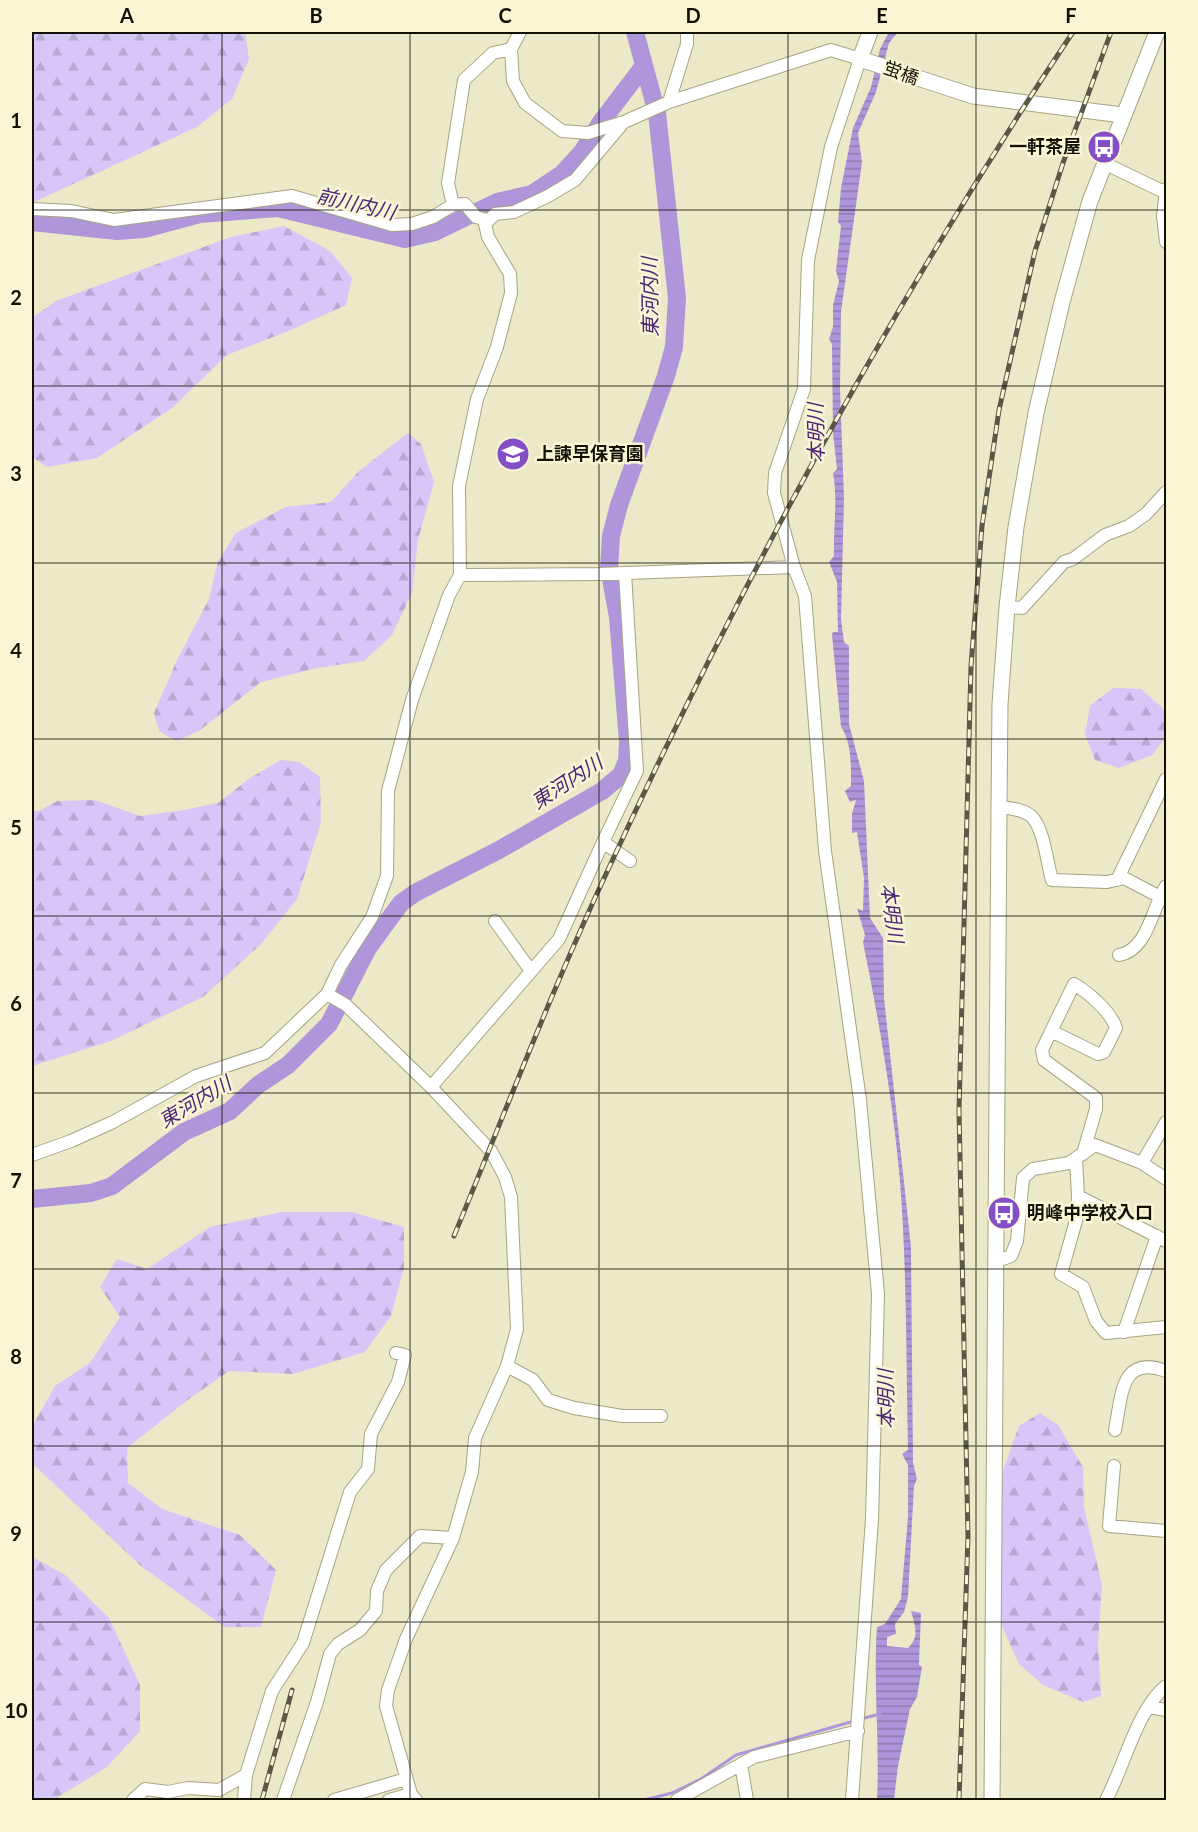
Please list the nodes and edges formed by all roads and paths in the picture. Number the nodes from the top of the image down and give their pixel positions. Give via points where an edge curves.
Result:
1 (520, 32) edge
2 (687, 32) edge
3 (870, 32) edge
4 (1157, 32) edge
5 (511, 49) junction
6 (865, 61) junction
7 (666, 103) junction
8 (1122, 115) junction
9 (624, 122) junction
10 (1104, 163) junction
11 (1167, 190) edge
12 (459, 205) junction
13 (32, 209) edge
14 (482, 218) junction
15 (1167, 242) edge
16 (1167, 492) edge
17 (794, 567) junction
18 (620, 573) junction
19 (460, 575) junction
20 (1007, 607) junction
21 (1167, 779) edge
22 (999, 807) junction
23 (603, 842) junction
24 (630, 861) dead end
25 (1117, 880) junction
26 (1164, 894) edge
27 (495, 921) dead end
28 (1119, 956) dead end
29 (531, 970) junction
30 (329, 994) junction
31 (1052, 1031) junction
32 (431, 1087) junction
33 (1165, 1129) edge
34 (32, 1155) edge
35 (1079, 1156) junction
36 (1142, 1162) junction
37 (1167, 1179) edge
38 (1078, 1196) junction
39 (1162, 1238) edge
40 (997, 1261) junction
41 (1167, 1327) edge
42 (1124, 1332) junction
43 (396, 1353) dead end
44 (507, 1366) junction
45 (1167, 1371) edge
46 (661, 1416) dead end
47 (1115, 1430) dead end
48 (1114, 1466) dead end
49 (1167, 1531) edge
50 (453, 1538) junction
51 (1167, 1686) edge
52 (1149, 1707) junction
53 (1167, 1710) edge
54 (858, 1729) junction
55 (741, 1764) junction
56 (246, 1775) junction
57 (406, 1779) junction
58 (414, 1797) edge
59 (133, 1800) edge
60 (244, 1800) edge
61 (283, 1800) edge
62 (334, 1800) edge
63 (388, 1800) edge
64 (677, 1800) edge
65 (747, 1800) edge
66 (852, 1800) edge
67 (992, 1800) edge
68 (1106, 1800) edge

1 - 5 street
2 - 7 street via 687,44
3 - 6 street
4 - 8 street
5 - 9 street via 513,81 525,103 546,121 562,131 588,133
5 - 12 street via 493,53 464,80 448,183
6 - 7 street via 831,50
6 - 8 street, 蛍橋 via 973,96
6 - 17 street via 831,147 808,260 804,390 775,473 774,493
7 - 9 street
8 - 10 street
9 - 14 street via 574,180 514,212
10 - 11 street
10 - 20 street via 1076,249 1036,413
11 - 15 street via 1163,216
12 - 13 street via 412,224 392,225 292,196 114,220 70,211
12 - 14 street
14 - 19 street via 488,237 510,274 511,293 497,347 477,399 459,486
16 - 20 street via 1129,526 1105,535 1064,562 1022,608
17 - 18 street
17 - 54 street via 806,596 825,851 860,1100 878,1294 872,1519
18 - 19 street
18 - 23 street via 637,771
19 - 30 street via 448,595 393,770 388,791 387,876 372,917 341,965
20 - 22 street via 1000,704
21 - 25 street
22 - 25 street via 1032,817 1052,880
22 - 40 street
23 - 24 street
23 - 29 street via 559,939
25 - 26 street via 1124,878
26 - 28 street via 1138,946
27 - 29 street
29 - 32 street
30 - 32 street via 346,1005
30 - 34 street via 265,1053 196,1076 102,1126
31 - 31 street via 1074,984 1084,990 1116,1028 1104,1052 1098,1054
31 - 35 street via 1042,1050 1044,1060 1096,1098 1096,1109
32 - 44 street via 491,1151 508,1187 518,1329
33 - 36 street
35 - 36 street via 1095,1145
35 - 38 street
35 - 40 street via 1069,1163 1033,1169 1023,1178 1017,1241 1011,1256
36 - 37 street
38 - 39 street
38 - 42 street via 1077,1217 1061,1274 1083,1287 1096,1321 1106,1332
39 - 42 street
40 - 67 street
41 - 42 street
43 - 56 street via 405,1355 398,1382 371,1434 368,1469 350,1492 303,1643 272,1691
44 - 46 street via 533,1380 548,1400 622,1416
44 - 50 street via 476,1437 472,1472
45 - 47 street via 1149,1365 1137,1367 1125,1381
48 - 49 street via 1109,1526
50 - 57 street via 406,1639 388,1690 386,1707
50 - 61 street via 420,1536 386,1570 377,1591 376,1611 330,1654
51 - 52 street
52 - 53 street
52 - 68 street
54 - 55 street
54 - 66 street
55 - 64 street
55 - 65 street
56 - 59 street via 219,1790 145,1789
56 - 60 street
57 - 58 street
57 - 62 street
58 - 63 street

